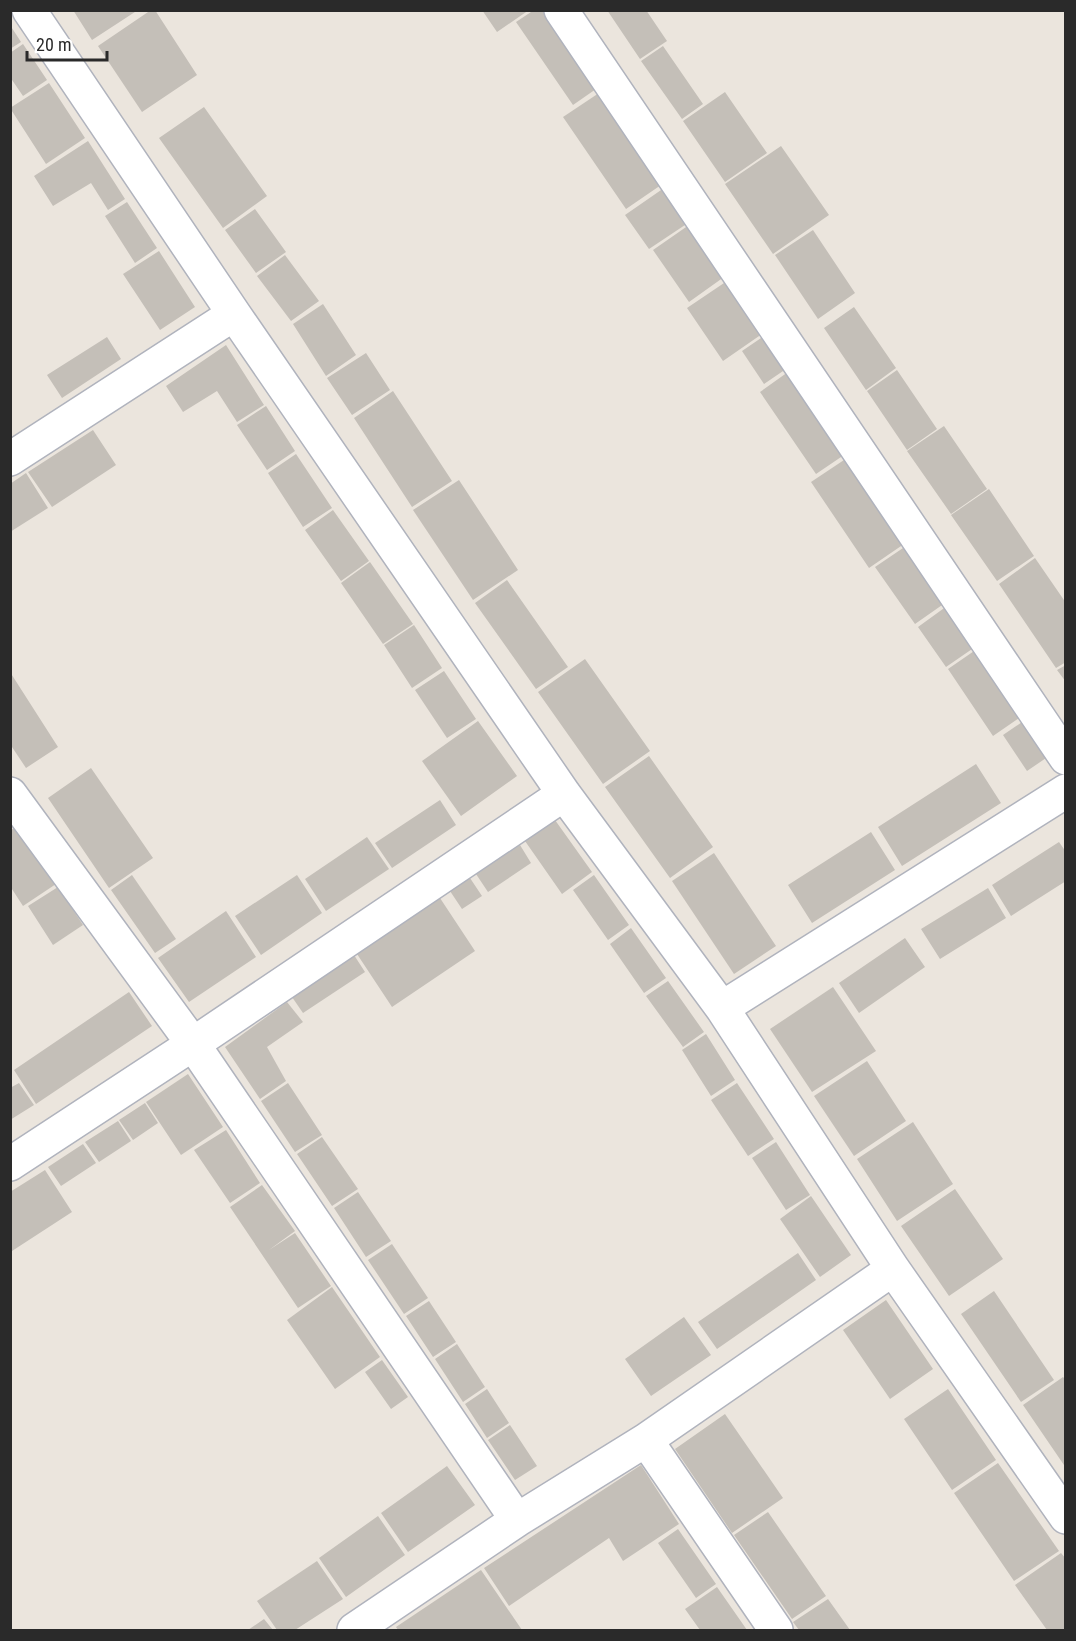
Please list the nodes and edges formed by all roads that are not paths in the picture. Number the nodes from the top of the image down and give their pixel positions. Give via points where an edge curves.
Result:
1 (29, 10) edge
2 (561, 10) edge
3 (234, 314) junction
4 (10, 459) edge
5 (1065, 758) edge
6 (1065, 791) edge
7 (564, 794) junction
8 (13, 805) edge
9 (722, 1008) junction
10 (193, 1044) junction
11 (10, 1164) edge
12 (893, 1269) junction
13 (646, 1440) junction
14 (1065, 1517) edge
15 (517, 1520) junction
16 (368, 1627) edge
17 (776, 1630) edge

1 - 3 street
2 - 5 street
3 - 4 street
3 - 7 street
6 - 9 street
7 - 9 street
7 - 10 street
8 - 10 street
9 - 12 street
10 - 11 street
10 - 15 street
12 - 13 street
12 - 14 street
13 - 15 street
13 - 17 street
15 - 16 street

